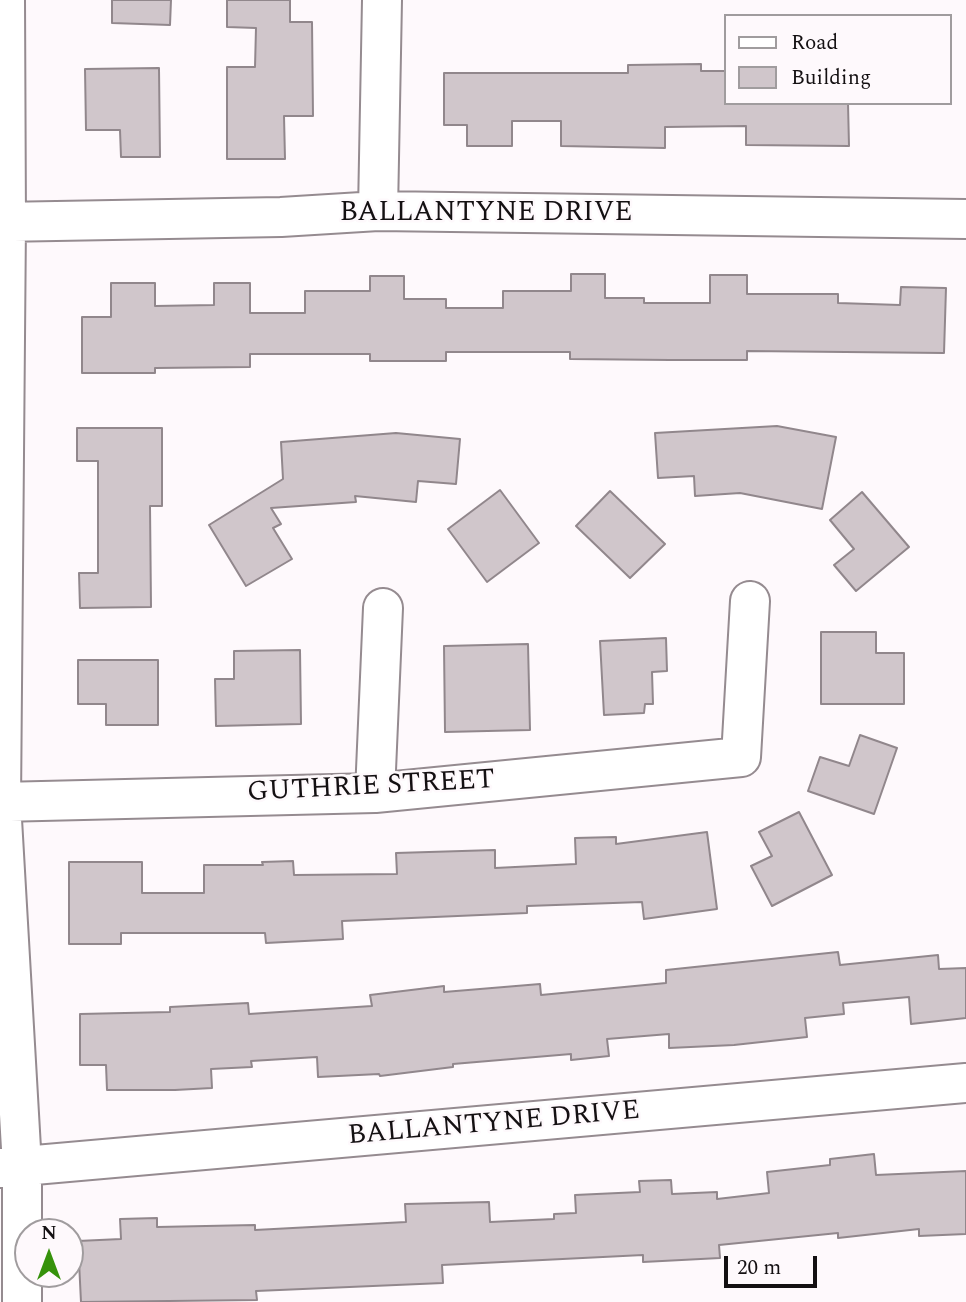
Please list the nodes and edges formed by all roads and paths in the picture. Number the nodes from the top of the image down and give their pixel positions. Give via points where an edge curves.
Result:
1 (5, 0) edge
2 (382, 0) edge
3 (379, 211) junction
4 (966, 219) edge
5 (3, 222) edge
6 (750, 601) dead end
7 (383, 608) dead end
8 (375, 793) junction
9 (1, 802) edge
10 (966, 1083) edge
11 (11, 1167) edge
12 (22, 1302) edge

1 - 5 street
2 - 3 street
3 - 4 street, BALLANTYNE DRIVE
3 - 5 street, BALLANTYNE DRIVE
5 - 9 street
6 - 8 street, GUTHRIE STREET via 741,757
7 - 8 street
8 - 9 street, GUTHRIE STREET
9 - 11 street
10 - 11 street, BALLANTYNE DRIVE
11 - 12 street

